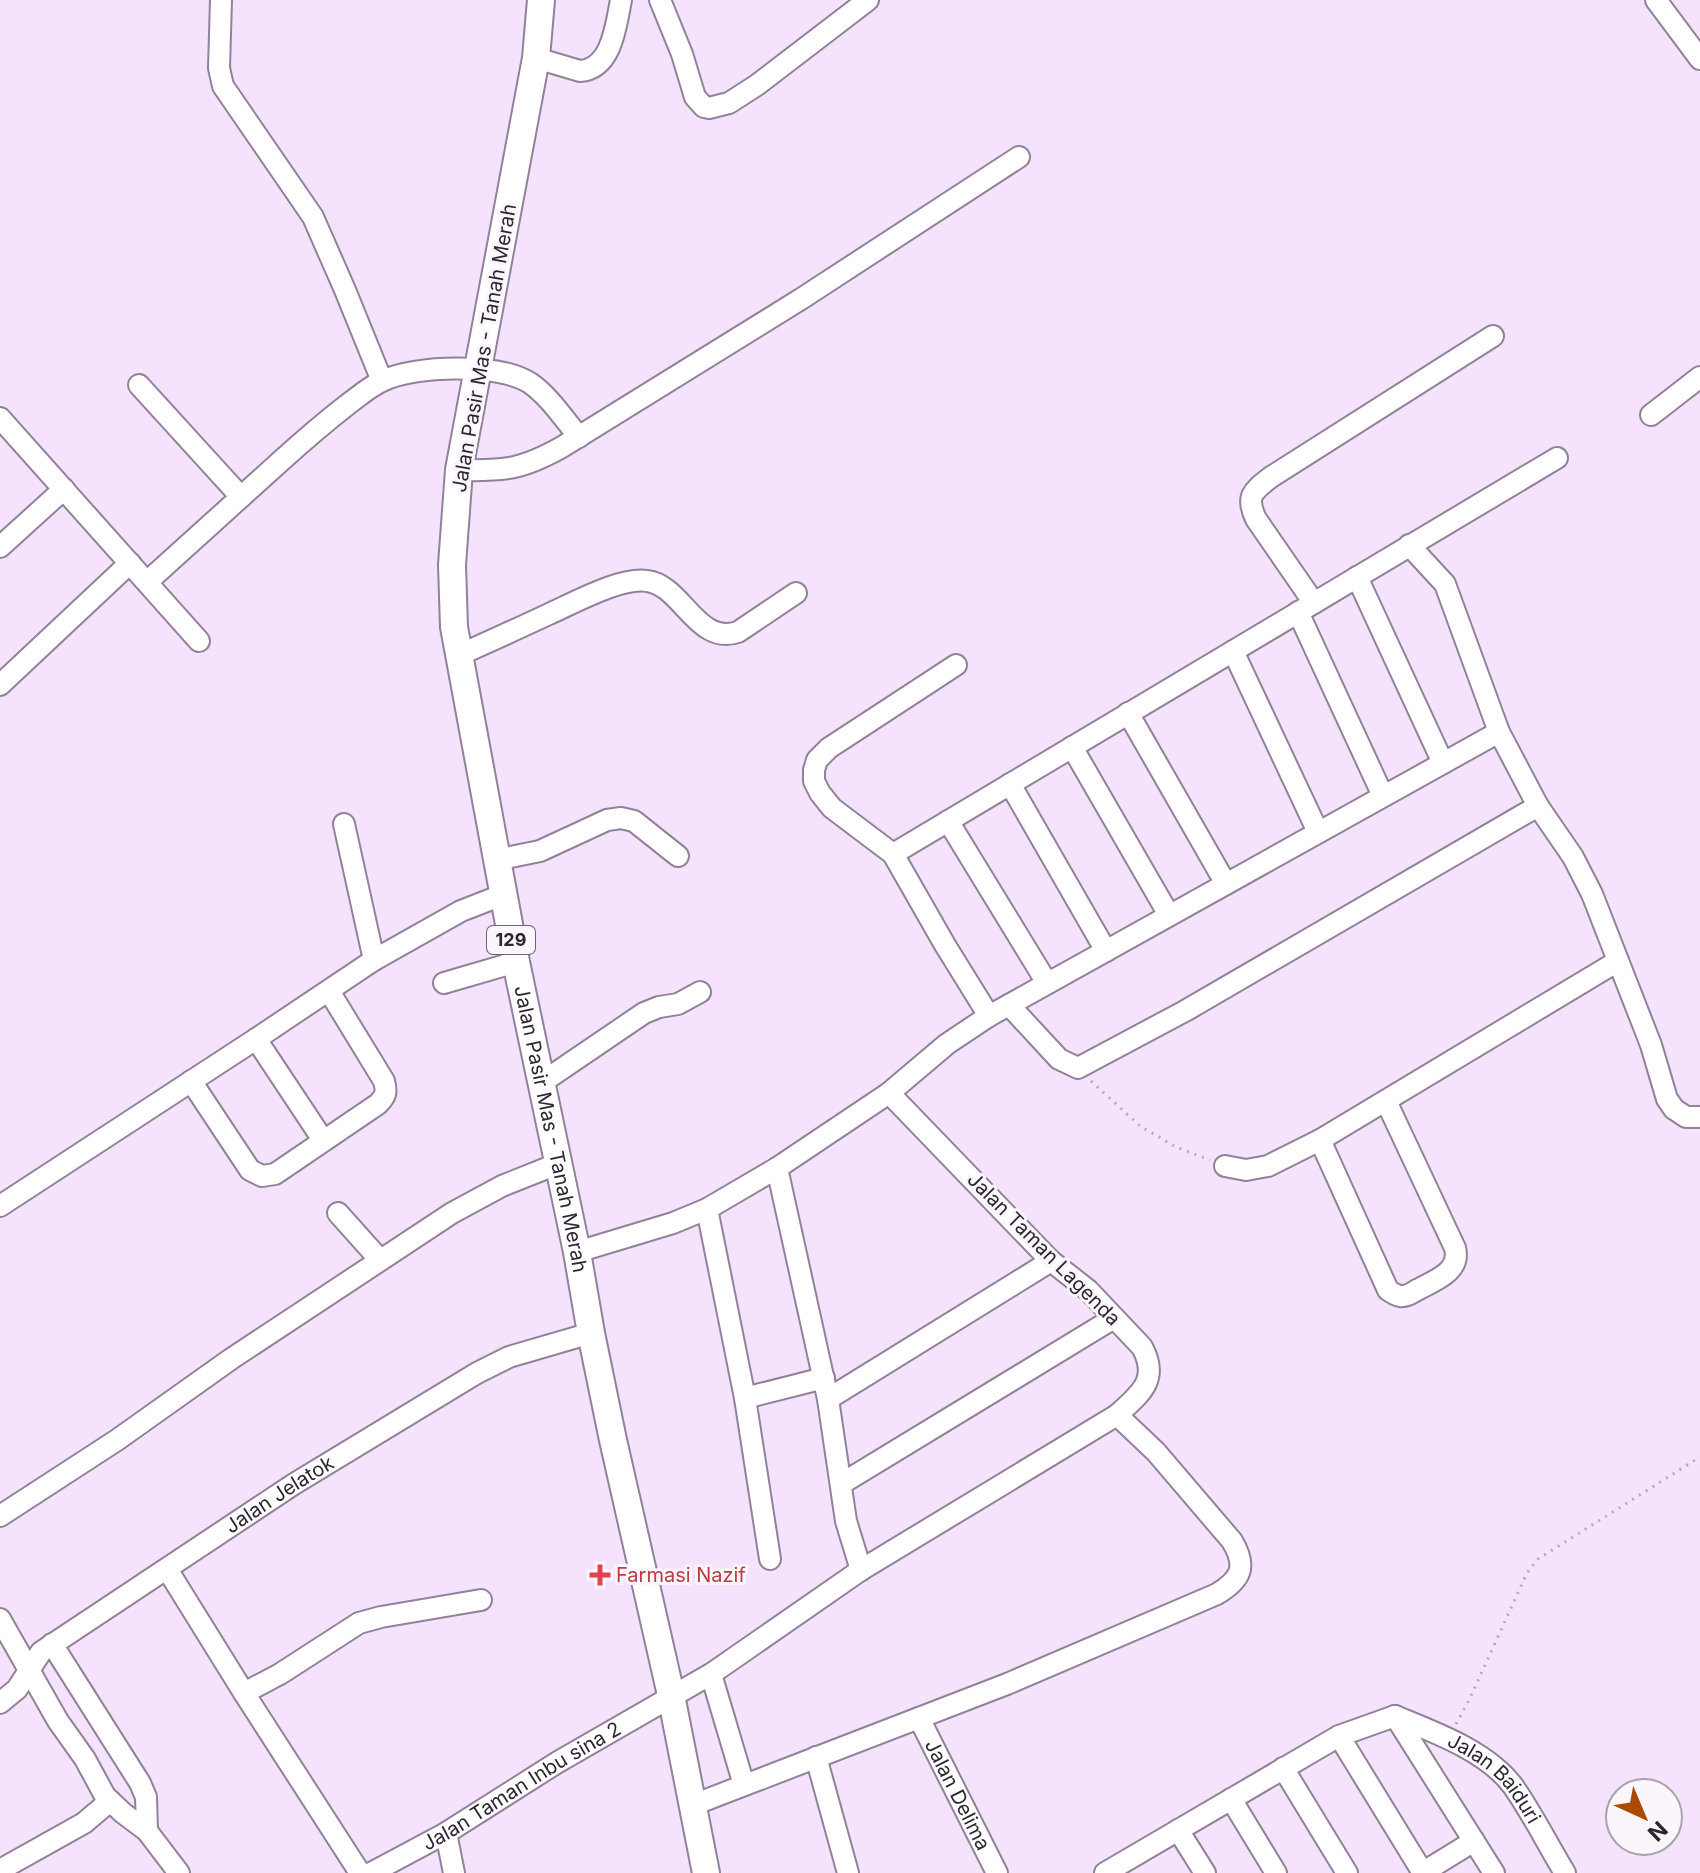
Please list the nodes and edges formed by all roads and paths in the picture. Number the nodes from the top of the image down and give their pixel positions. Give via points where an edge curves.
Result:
1 (221, 0) edge
2 (541, 0) edge
3 (621, 0) edge
4 (660, 0) edge
5 (868, 0) edge
6 (1656, 0) edge
7 (536, 58) junction
8 (1700, 59) edge
9 (1019, 157) dead end
10 (1493, 336) dead end
11 (479, 368) junction
12 (1700, 377) edge
13 (382, 381) junction
14 (139, 385) dead end
15 (1651, 415) dead end
16 (0, 418) edge
17 (579, 437) junction
18 (1557, 458) dead end
19 (459, 470) junction
20 (64, 489) junction
21 (241, 497) junction
22 (1409, 545) junction
23 (0, 547) edge
24 (130, 563) junction
25 (1357, 577) junction
26 (147, 582) junction
27 (796, 593) dead end
28 (1306, 607) junction
29 (199, 641) dead end
30 (1233, 651) junction
31 (459, 655) junction
32 (956, 665) dead end
33 (0, 685) edge
34 (1128, 713) junction
35 (1499, 732) junction
36 (1072, 747) junction
37 (1443, 763) junction
38 (1010, 784) junction
39 (1383, 796) junction
40 (1538, 806) junction
41 (948, 821) junction
42 (344, 824) dead end
43 (1318, 832) junction
44 (893, 854) junction
45 (678, 856) dead end
46 (496, 860) junction
47 (1226, 884) junction
48 (502, 895) junction
49 (1169, 915) junction
50 (1106, 951) junction
51 (374, 960) junction
52 (1618, 961) junction
53 (516, 962) junction
54 (444, 983) dead end
55 (1047, 983) junction
56 (329, 991) junction
57 (700, 992) dead end
58 (1009, 1005) junction
59 (989, 1016) junction
60 (256, 1039) junction
61 (1078, 1068) junction
62 (191, 1081) junction
63 (541, 1083) junction
64 (889, 1093) junction
65 (1386, 1101) junction
66 (1700, 1117) edge
67 (323, 1140) junction
68 (1320, 1140) junction
69 (557, 1164) junction
70 (1225, 1166) joint
71 (777, 1168) junction
72 (0, 1206) edge
73 (707, 1209) junction
74 (338, 1213) dead end
75 (577, 1252) junction
76 (380, 1260) junction
77 (1051, 1261) junction
78 (1114, 1318) junction
79 (591, 1333) junction
80 (824, 1378) junction
81 (745, 1398) junction
82 (828, 1399) junction
83 (1117, 1415) junction
84 (1700, 1457) edge
85 (841, 1484) junction
86 (0, 1516) edge
87 (770, 1559) dead end
88 (167, 1569) junction
89 (861, 1570) junction
90 (481, 1600) dead end
91 (0, 1619) edge
92 (52, 1644) junction
93 (29, 1669) junction
94 (711, 1674) junction
95 (244, 1693) junction
96 (671, 1695) junction
97 (0, 1703) edge
98 (1395, 1716) junction
99 (919, 1718) junction
100 (1339, 1736) junction
101 (1448, 1738) junction
102 (816, 1757) junction
103 (1283, 1768) junction
104 (744, 1785) junction
105 (1231, 1799) junction
106 (110, 1801) junction
107 (693, 1805) junction
108 (1178, 1830) junction
109 (147, 1831) junction
110 (446, 1833) junction
111 (1474, 1841) junction
112 (1130, 1867) edge
113 (0, 1870) edge
114 (179, 1873) edge
115 (360, 1873) edge
116 (371, 1873) edge
117 (454, 1873) edge
118 (706, 1873) edge
119 (848, 1873) edge
120 (997, 1873) edge
121 (1105, 1873) edge
122 (1205, 1873) edge
123 (1276, 1873) edge
124 (1347, 1873) edge
125 (1422, 1873) edge
126 (1494, 1873) edge
127 (1565, 1873) edge

1 - 13 street via 223,86 313,217
2 - 7 main road, Jalan Pasir Mas - Tanah Merah / 129
3 - 7 street via 613,39 595,67 580,71
4 - 5 street via 695,97 709,108 729,103 757,85
6 - 8 street
7 - 11 main road, Jalan Pasir Mas - Tanah Merah / 129
9 - 17 street
10 - 28 street via 1256,489 1251,508
11 - 13 street via 433,369
11 - 17 street via 529,382
11 - 19 main road, Jalan Pasir Mas - Tanah Merah / 129
12 - 15 street
13 - 21 street via 313,432
14 - 21 street
16 - 20 street
17 - 19 street via 523,467
18 - 22 street
19 - 31 main road, Jalan Pasir Mas - Tanah Merah / 129 via 452,565
20 - 23 street
20 - 24 street
21 - 26 street
22 - 25 street
22 - 35 street via 1445,584
24 - 26 street
24 - 33 street
25 - 28 street
25 - 37 street
26 - 29 street
27 - 31 street via 728,636 702,625 660,585 626,583
28 - 30 street
28 - 39 street
30 - 34 street
30 - 43 street
31 - 46 main road, Jalan Pasir Mas - Tanah Merah / 129
32 - 44 street via 817,760 814,781 832,808
34 - 36 street
34 - 47 street
35 - 37 street
35 - 40 street
36 - 38 street
36 - 49 street
37 - 39 street
38 - 41 street
38 - 50 street
39 - 43 street
40 - 52 street via 1573,857
40 - 61 street
41 - 44 street
41 - 55 street
42 - 51 street
43 - 47 street
44 - 59 street
45 - 46 street via 634,821 621,818 540,851
46 - 48 main road, Jalan Pasir Mas - Tanah Merah / 129
47 - 49 street
48 - 51 street via 461,911
48 - 53 main road, Jalan Pasir Mas - Tanah Merah / 129
49 - 50 street
50 - 55 street
51 - 56 street
52 - 65 street
52 - 66 street via 1667,1099 1686,1117
53 - 54 street
53 - 63 main road, Jalan Pasir Mas - Tanah Merah / 129
55 - 58 street
56 - 60 street
56 - 67 street via 386,1090 378,1104
57 - 63 street via 644,1013
58 - 59 street
58 - 61 street via 1059,1059
59 - 64 street
60 - 62 street
60 - 67 street
61 - 70 path via 1140,1126
62 - 67 street via 256,1174 275,1174
62 - 72 street
63 - 69 main road, Jalan Pasir Mas - Tanah Merah / 129
64 - 71 street
64 - 77 street, Jalan Taman Lagenda
65 - 68 street
65 - 68 street via 1457,1255 1446,1275 1408,1295 1388,1290
68 - 70 street via 1268,1166
69 - 75 main road, Jalan Pasir Mas - Tanah Merah / 129
69 - 76 street via 477,1199
71 - 73 street
71 - 80 street
73 - 75 street
73 - 81 street
74 - 76 street
75 - 79 main road, Jalan Pasir Mas - Tanah Merah / 129
76 - 86 street
77 - 78 street, Jalan Taman Lagenda
77 - 82 street
78 - 83 street, Jalan Taman Lagenda via 1142,1347 1150,1368 1141,1393
78 - 85 street
79 - 88 street, Jalan Jelatok via 509,1357 477,1373
79 - 96 main road, Jalan Pasir Mas - Tanah Merah / 129
80 - 81 street
80 - 82 street
81 - 87 street
82 - 85 street
83 - 89 street, Jalan Taman Inbu sina 2
83 - 99 street via 1232,1541 1241,1556 1235,1580 1217,1594
84 - 101 path via 1538,1559
85 - 89 street
88 - 92 street, Jalan Jelatok
88 - 95 street
89 - 94 street, Jalan Taman Inbu sina 2
90 - 95 street via 359,1623
91 - 93 street
92 - 93 street, Jalan Jelatok
92 - 109 street via 140,1783
93 - 97 street, Jalan Jelatok
93 - 106 street
94 - 96 street, Jalan Taman Inbu sina 2
94 - 104 street
95 - 115 street
96 - 107 main road, Jalan Pasir Mas - Tanah Merah / 129
96 - 110 street, Jalan Taman Inbu sina 2
98 - 100 street
98 - 101 street, Jalan Baiduri
98 - 111 street
99 - 102 street
99 - 120 street, Jalan Delima
100 - 103 street
100 - 125 street
101 - 127 street, Jalan Baiduri via 1490,1763 1512,1785
102 - 104 street
102 - 119 street
103 - 105 street
103 - 124 street
104 - 107 street
105 - 108 street
105 - 123 street
106 - 109 street
106 - 113 street via 84,1823
107 - 118 main road, Jalan Pasir Mas - Tanah Merah / 129
108 - 112 street
108 - 122 street
109 - 114 street
110 - 116 street, Jalan Taman Inbu sina 2
110 - 117 street
111 - 125 street
111 - 126 street
112 - 121 street

